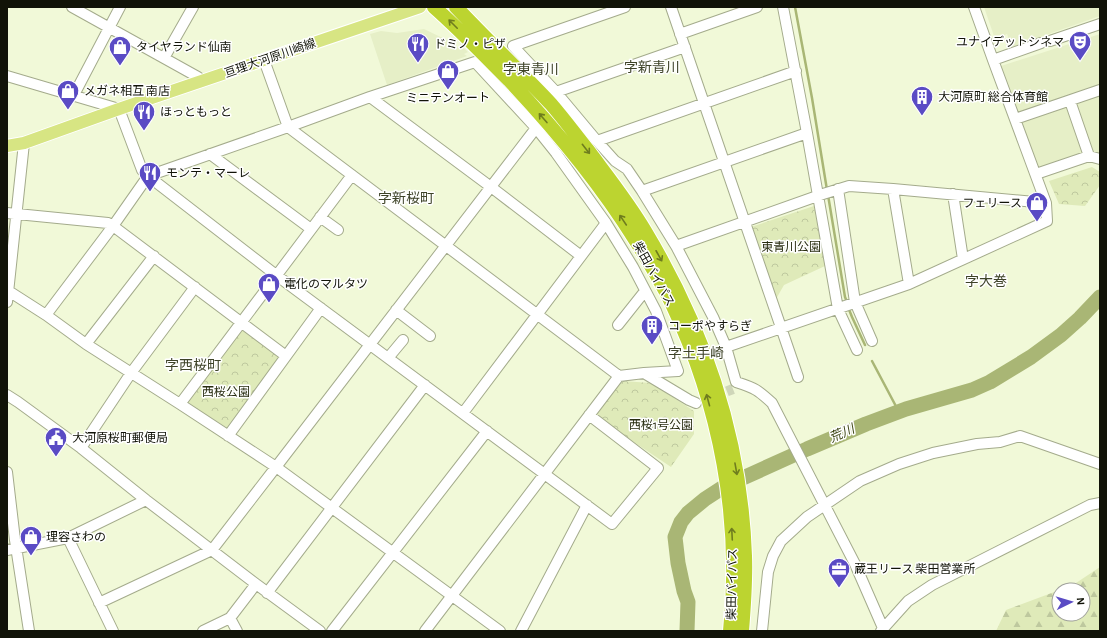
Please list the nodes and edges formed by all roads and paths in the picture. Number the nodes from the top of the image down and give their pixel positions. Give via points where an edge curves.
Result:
1 (72, 7) edge
2 (120, 7) edge
3 (192, 7) edge
4 (420, 7) edge
5 (434, 7) edge
6 (456, 7) edge
7 (625, 7) edge
8 (671, 7) edge
9 (757, 7) edge
10 (783, 7) edge
11 (974, 7) edge
12 (1100, 24) edge
13 (109, 28) junction
14 (680, 34) junction
15 (685, 48) junction
16 (164, 58) junction
17 (264, 60) junction
18 (992, 60) junction
19 (796, 70) junction
20 (7, 76) edge
21 (200, 82) junction
22 (1100, 90) edge
23 (556, 92) junction
24 (75, 96) junction
25 (370, 97) junction
26 (1070, 101) junction
27 (704, 103) junction
28 (120, 109) junction
29 (1015, 119) junction
30 (288, 127) junction
31 (536, 128) junction
32 (807, 133) junction
33 (596, 141) junction
34 (24, 143) junction
35 (7, 146) edge
36 (210, 154) junction
37 (1089, 156) junction
38 (1100, 159) edge
39 (724, 162) junction
40 (1036, 174) junction
41 (352, 175) junction
42 (148, 176) junction
43 (491, 187) junction
44 (893, 189) junction
45 (836, 190) junction
46 (642, 191) junction
47 (953, 194) junction
48 (821, 195) junction
49 (1046, 203) junction
50 (12, 214) edge
51 (320, 217) junction
52 (745, 222) junction
53 (606, 223) junction
54 (113, 226) junction
55 (311, 229) junction
56 (338, 230) dead end
57 (446, 246) junction
58 (676, 246) junction
59 (154, 256) junction
60 (581, 256) junction
61 (963, 260) junction
62 (276, 275) junction
63 (909, 284) junction
64 (194, 287) junction
65 (8, 291) edge
66 (645, 291) junction
67 (7, 302) edge
68 (853, 303) junction
69 (321, 308) junction
70 (840, 308) junction
71 (396, 310) junction
72 (46, 315) junction
73 (537, 315) junction
74 (242, 323) junction
75 (618, 325) dead end
76 (782, 328) junction
77 (430, 336) dead end
78 (403, 340) dead end
79 (872, 341) dead end
80 (86, 344) junction
81 (370, 344) junction
82 (726, 347) junction
83 (857, 350) dead end
84 (286, 356) junction
85 (388, 358) junction
86 (132, 373) junction
87 (644, 373) junction
88 (619, 376) junction
89 (798, 377) dead end
90 (425, 385) junction
91 (7, 395) edge
92 (696, 403) dead end
93 (180, 404) junction
94 (463, 413) junction
95 (589, 415) junction
96 (487, 431) junction
97 (723, 434) junction
98 (228, 436) junction
99 (81, 448) junction
100 (1100, 464) edge
101 (276, 467) junction
102 (545, 474) junction
103 (7, 476) edge
104 (146, 500) junction
105 (1100, 503) edge
106 (587, 505) junction
107 (824, 505) junction
108 (332, 508) junction
109 (68, 538) junction
110 (12, 548) edge
111 (212, 550) junction
112 (392, 552) junction
113 (256, 584) junction
114 (267, 593) junction
115 (452, 596) junction
116 (99, 603) junction
117 (230, 618) junction
118 (734, 630) edge
119 (882, 630) edge
120 (29, 631) edge
121 (113, 631) edge
122 (203, 631) edge
123 (236, 631) edge
124 (320, 631) edge
125 (332, 631) edge
126 (425, 631) edge
127 (500, 631) edge
128 (521, 631) edge
129 (762, 631) edge

1 - 13 street
2 - 13 street
3 - 16 street
4 - 17 main road, 亘理大河原川崎線
97 -> 5 highway, 柴田バイパス via 672,303 623,220 596,181 533,105 450,20
6 -> 97 highway, 柴田バイパス via 552,106 611,181 644,230 695,327 712,373
7 - 23 street via 512,46
8 - 14 street
9 - 14 street
10 - 19 street
11 - 18 street
12 - 18 street
13 - 16 street
13 - 24 street
14 - 15 street
15 - 23 street
15 - 27 street
16 - 21 street via 198,77
17 - 21 main road, 亘理大河原川崎線
17 - 30 street
18 - 29 street
19 - 27 street
19 - 32 street
20 - 24 street
21 - 28 main road, 亘理大河原川崎線
22 - 26 street
23 - 33 street
24 - 28 street
25 - 30 street
25 - 31 street via 475,62
25 - 43 street
26 - 29 street
26 - 37 street
27 - 33 street
27 - 39 street
28 - 34 main road, 亘理大河原川崎線
28 - 42 street via 142,170
29 - 40 street
30 - 36 street
30 - 41 street
31 - 43 street
31 - 53 street
32 - 39 street
32 - 48 street
33 - 46 street via 627,170
34 - 35 main road, 亘理大河原川崎線
34 - 50 street
36 - 42 street
36 - 55 street
37 - 38 street
37 - 40 street
39 - 46 street
39 - 52 street
40 - 49 street
41 - 51 street
41 - 57 street
42 - 54 street
42 - 62 street
43 - 57 street
43 - 60 street
44 - 45 street via 849,186
44 - 47 street
44 - 63 street
45 - 48 street
45 - 68 street
46 - 58 street
47 - 49 street
47 - 61 street
48 - 52 street
48 - 70 street
49 - 61 street via 1047,221
50 - 54 street via 108,223
50 - 65 street
51 - 55 street
51 - 56 street
52 - 58 street
52 - 76 street
53 - 60 street
53 - 66 street
54 - 59 street
54 - 72 street
55 - 62 street
57 - 71 street
57 - 73 street
58 - 82 street
59 - 64 street
59 - 80 street
60 - 73 street
61 - 63 street
62 - 69 street
62 - 74 street
63 - 68 street
64 - 74 street
64 - 86 street
65 - 67 street
65 - 72 street
66 - 75 street
66 - 87 street via 656,311 678,371
68 - 70 street
68 - 79 street
69 - 81 street
69 - 84 street
70 - 76 street
70 - 83 street
71 - 77 street
71 - 81 street
72 - 80 street
73 - 88 street
73 - 94 street
74 - 84 street
74 - 93 street
76 - 82 street
76 - 89 street
78 - 85 street
80 - 86 street
81 - 85 street
81 - 101 street
82 - 107 street via 735,386 752,387 772,403
84 - 98 street
85 - 90 street
86 - 93 street
86 - 99 street
87 - 88 street
87 - 92 street
88 - 95 street
90 - 94 street
90 - 108 street
91 - 99 street
93 - 98 street
94 - 96 street
95 - 102 street
95 - 106 street via 658,468 612,524
96 - 102 street
96 - 112 street
118 -> 97 highway, 柴田バイパス via 732,534
97 -> 118 highway, 柴田バイパス via 737,473 745,556 744,604
98 - 101 street
99 - 104 street
100 - 107 street via 1020,436 1000,442 933,453 898,464 860,481
101 - 108 street
101 - 111 street
102 - 106 street
102 - 115 street
103 - 110 street
104 - 109 street
104 - 111 street
105 - 119 street via 1090,505 932,585 908,601
106 - 128 street
107 - 119 street via 855,564
107 - 129 street via 781,541 773,556 768,572
108 - 112 street
108 - 114 street
109 - 110 street
109 - 116 street
110 - 120 street
111 - 113 street
111 - 116 street
112 - 115 street
112 - 125 street
113 - 114 street
113 - 117 street
114 - 124 street
115 - 126 street
115 - 127 street
116 - 121 street
117 - 122 street
117 - 123 street

